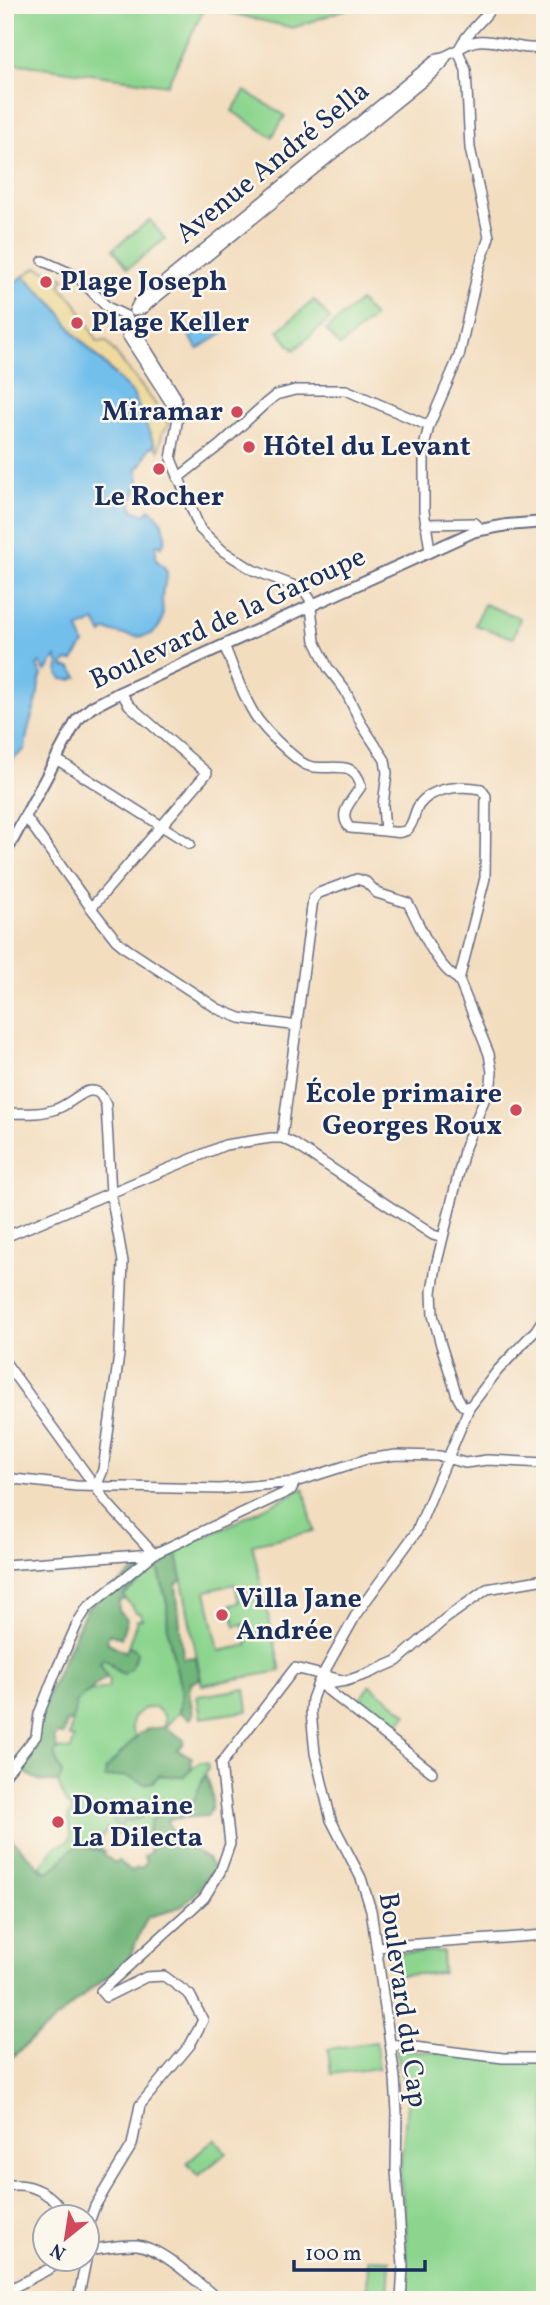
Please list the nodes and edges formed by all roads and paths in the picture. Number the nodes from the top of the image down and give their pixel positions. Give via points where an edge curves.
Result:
1 (493, 5) edge
2 (545, 47) edge
3 (458, 51) junction
4 (43, 261) dead end
5 (130, 313) junction
6 (429, 426) junction
7 (178, 478) junction
8 (545, 522) edge
9 (425, 524) junction
10 (481, 529) junction
11 (430, 550) junction
12 (310, 607) junction
13 (224, 645) junction
14 (121, 692) junction
15 (56, 759) junction
16 (25, 816) junction
17 (163, 825) junction
18 (385, 831) junction
19 (190, 844) dead end
20 (5, 854) edge
21 (91, 908) junction
22 (459, 980) junction
23 (296, 1026) junction
24 (5, 1113) edge
25 (282, 1138) junction
26 (111, 1194) junction
27 (5, 1237) edge
28 (443, 1238) junction
29 (545, 1316) edge
30 (5, 1362) edge
31 (469, 1408) junction
32 (447, 1459) junction
33 (545, 1463) edge
34 (5, 1478) edge
35 (295, 1482) junction
36 (96, 1487) junction
37 (154, 1554) junction
38 (5, 1565) edge
39 (545, 1579) edge
40 (321, 1678) junction
41 (432, 1772) dead end
42 (5, 1775) edge
43 (545, 1935) edge
44 (376, 1947) junction
45 (390, 2044) junction
46 (545, 2058) edge
47 (5, 2186) edge
48 (60, 2204) edge
49 (96, 2204) edge
50 (102, 2249) edge
51 (38, 2274) edge
52 (83, 2274) edge
53 (5, 2292) edge
54 (78, 2300) edge
55 (219, 2300) edge
56 (401, 2300) edge

1 - 3 street
2 - 3 street, Avenue André Sella via 517,48 481,40
3 - 5 street, Avenue André Sella via 142,309
3 - 6 street via 466,70 470,148 489,237 459,356
4 - 5 street via 77,276 107,307
5 - 7 street via 127,335 170,402 175,403 178,417 171,455
6 - 7 street via 346,390 295,390 266,403
6 - 9 street via 422,467
7 - 12 street via 200,529 253,570 303,589
8 - 10 street, Boulevard de la Garoupe
9 - 10 street via 464,521
9 - 11 street
10 - 11 street, Boulevard de la Garoupe
11 - 12 street, Boulevard de la Garoupe
12 - 13 street, Boulevard de la Garoupe
12 - 18 street via 315,641 328,668 385,760
13 - 14 street, Boulevard de la Garoupe
13 - 18 street via 253,710 268,730 303,763 313,768 344,767 359,776 361,786 343,814 350,828
14 - 15 street, Boulevard de la Garoupe via 77,720
14 - 17 street via 129,705 207,773
15 - 16 street, Boulevard de la Garoupe
15 - 17 street
16 - 20 street, Boulevard de la Garoupe
16 - 21 street
17 - 19 street
17 - 21 street
18 - 22 street via 409,828 419,805 436,791 470,787 481,789 486,796 485,878
21 - 23 street via 127,949 218,1009 240,1018
22 - 23 street via 435,953 408,902 377,893 357,879 313,899
22 - 28 street via 492,1072 488,1095 465,1147
23 - 25 street
24 - 26 street via 42,1113 87,1091 101,1095 106,1105
25 - 26 street via 225,1145
25 - 28 street
26 - 27 street
26 - 36 street via 122,1262 120,1355 103,1470
28 - 31 street via 432,1292 433,1315 457,1396
29 - 31 street, Boulevard du Cap
30 - 36 street
31 - 32 street, Boulevard du Cap
32 - 33 street
32 - 35 street via 396,1455 367,1459
32 - 40 street, Boulevard du Cap via 417,1531 357,1613
34 - 36 street
35 - 36 street via 220,1489
35 - 37 street via 291,1490
36 - 37 street
37 - 38 street
37 - 42 street via 87,1608 39,1714 36,1736
39 - 40 street via 487,1589 397,1661 346,1681 327,1684
40 - 41 street
40 - 44 street, Boulevard du Cap via 311,1708 315,1753 331,1820 361,1878
40 - 49 street via 295,1668 221,1764 230,1844 220,1872 204,1898 101,1991 106,1997 146,1978 164,1976 190,1995 203,2021 190,2045 141,2105 132,2145
43 - 44 street
44 - 45 street, Boulevard du Cap
45 - 46 street via 503,2058
45 - 56 street, Boulevard du Cap via 397,2112
47 - 48 street via 36,2188
50 - 55 street via 138,2245 150,2249
51 - 53 street
52 - 54 street

